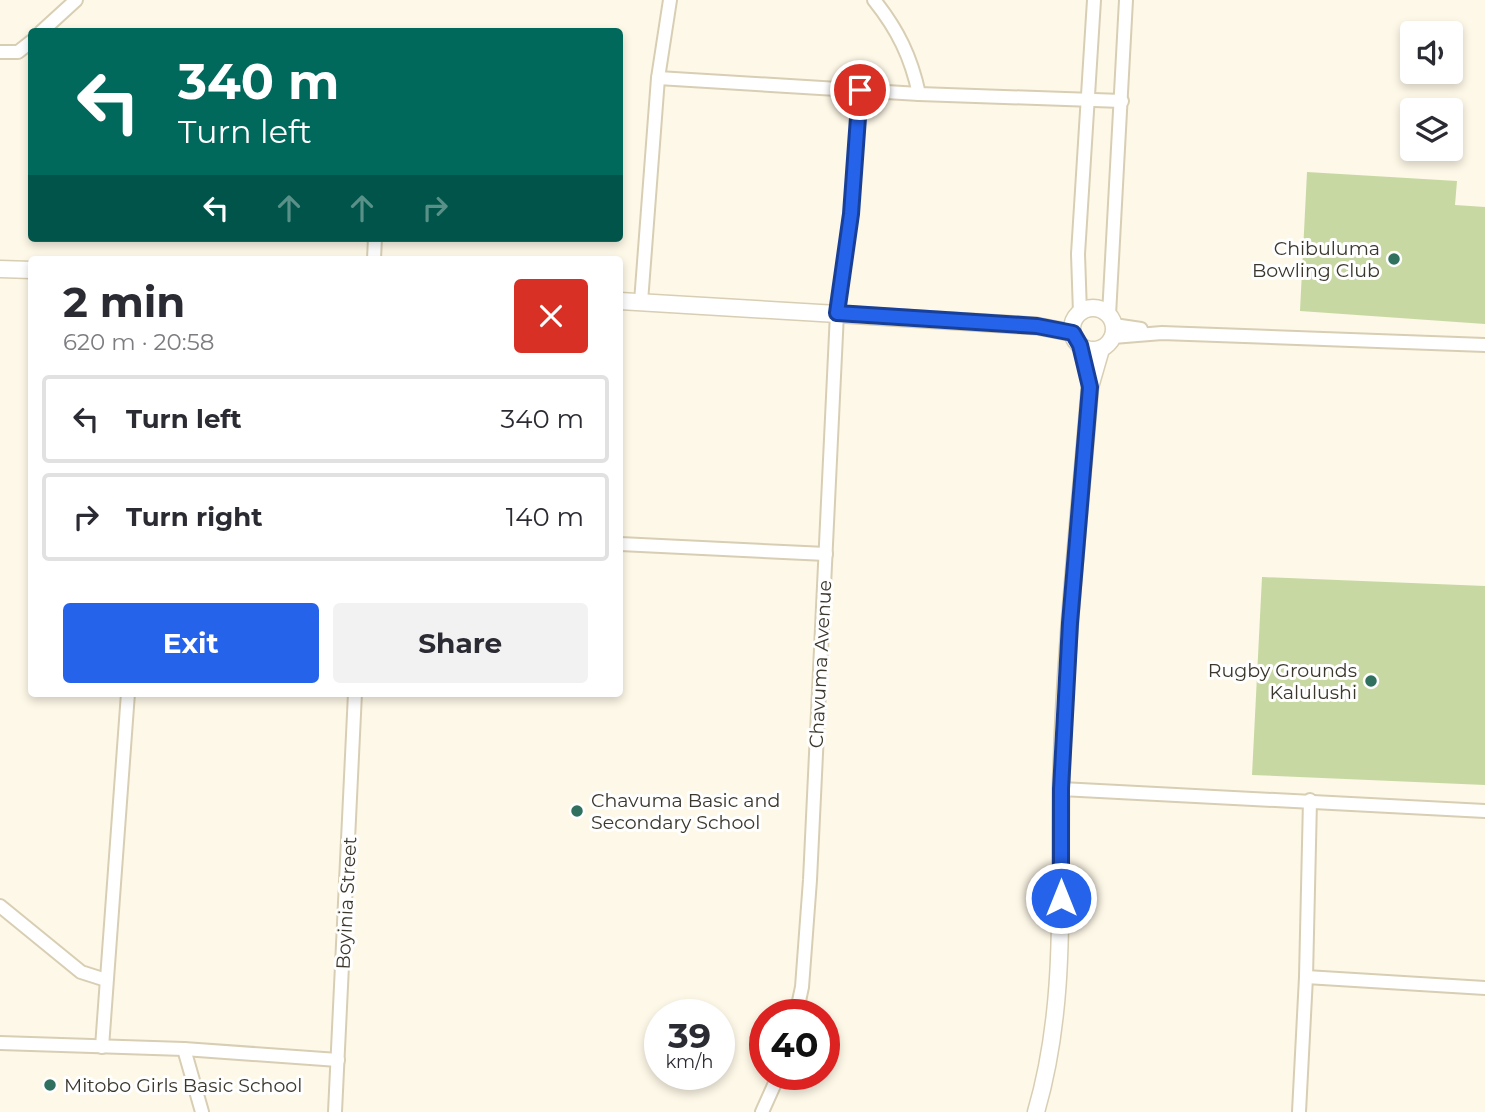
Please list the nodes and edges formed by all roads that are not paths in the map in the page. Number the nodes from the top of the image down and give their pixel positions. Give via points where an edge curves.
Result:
1 (76, 0) edge
2 (670, 0) edge
3 (874, 0) edge
4 (1094, 0) edge
5 (1126, 0) edge
6 (45, 28) edge
7 (28, 44) edge
8 (0, 52) edge
9 (658, 78) junction
10 (860, 90) junction
11 (919, 94) junction
12 (1090, 100) junction
13 (1122, 101) junction
14 (0, 269) edge
15 (28, 270) edge
16 (623, 301) edge
17 (641, 302) junction
18 (837, 313) junction
19 (1112, 326) junction
20 (1077, 328) junction
21 (1485, 345) edge
22 (1101, 349) junction
23 (1090, 387) junction
24 (623, 544) edge
25 (825, 554) junction
26 (128, 697) edge
27 (355, 697) edge
28 (1061, 789) junction
29 (1310, 800) junction
30 (1485, 811) edge
31 (0, 906) edge
32 (1306, 977) junction
33 (106, 979) junction
34 (1485, 988) edge
35 (799, 999) edge
36 (0, 1043) edge
37 (102, 1046) junction
38 (184, 1049) junction
39 (338, 1060) junction
40 (772, 1090) edge
41 (202, 1112) edge
42 (335, 1112) edge
43 (762, 1112) edge
44 (1036, 1112) edge
45 (1298, 1112) edge

1 - 6 street
2 - 9 street
3 - 11 street via 898,30 913,63
4 - 12 street
5 - 13 street
7 - 8 street via 18,51
9 - 10 street
9 - 17 street
10 - 11 street
10 - 18 street, Chavuma Avenue via 851,214
11 - 12 street
12 - 13 street
12 - 20 street via 1077,254
13 - 19 street
14 - 15 street
16 - 17 street
17 - 18 street
18 - 20 street
18 - 25 street, Chavuma Avenue
19 - 20 street via 1096,308
19 - 21 street via 1163,333
19 - 22 street
20 - 22 street
20 - 23 street
22 - 23 street
23 - 28 street
24 - 25 street
25 - 35 street, Chavuma Avenue via 810,880
26 - 33 street
27 - 39 street, Boyinia Street
28 - 29 street
28 - 44 street via 1056,1027
29 - 30 street
29 - 32 street
31 - 33 street via 81,972
32 - 34 street
32 - 45 street
33 - 37 street
36 - 37 street
37 - 38 street
38 - 39 street
38 - 41 street
39 - 42 street, Boyinia Street
40 - 43 street

